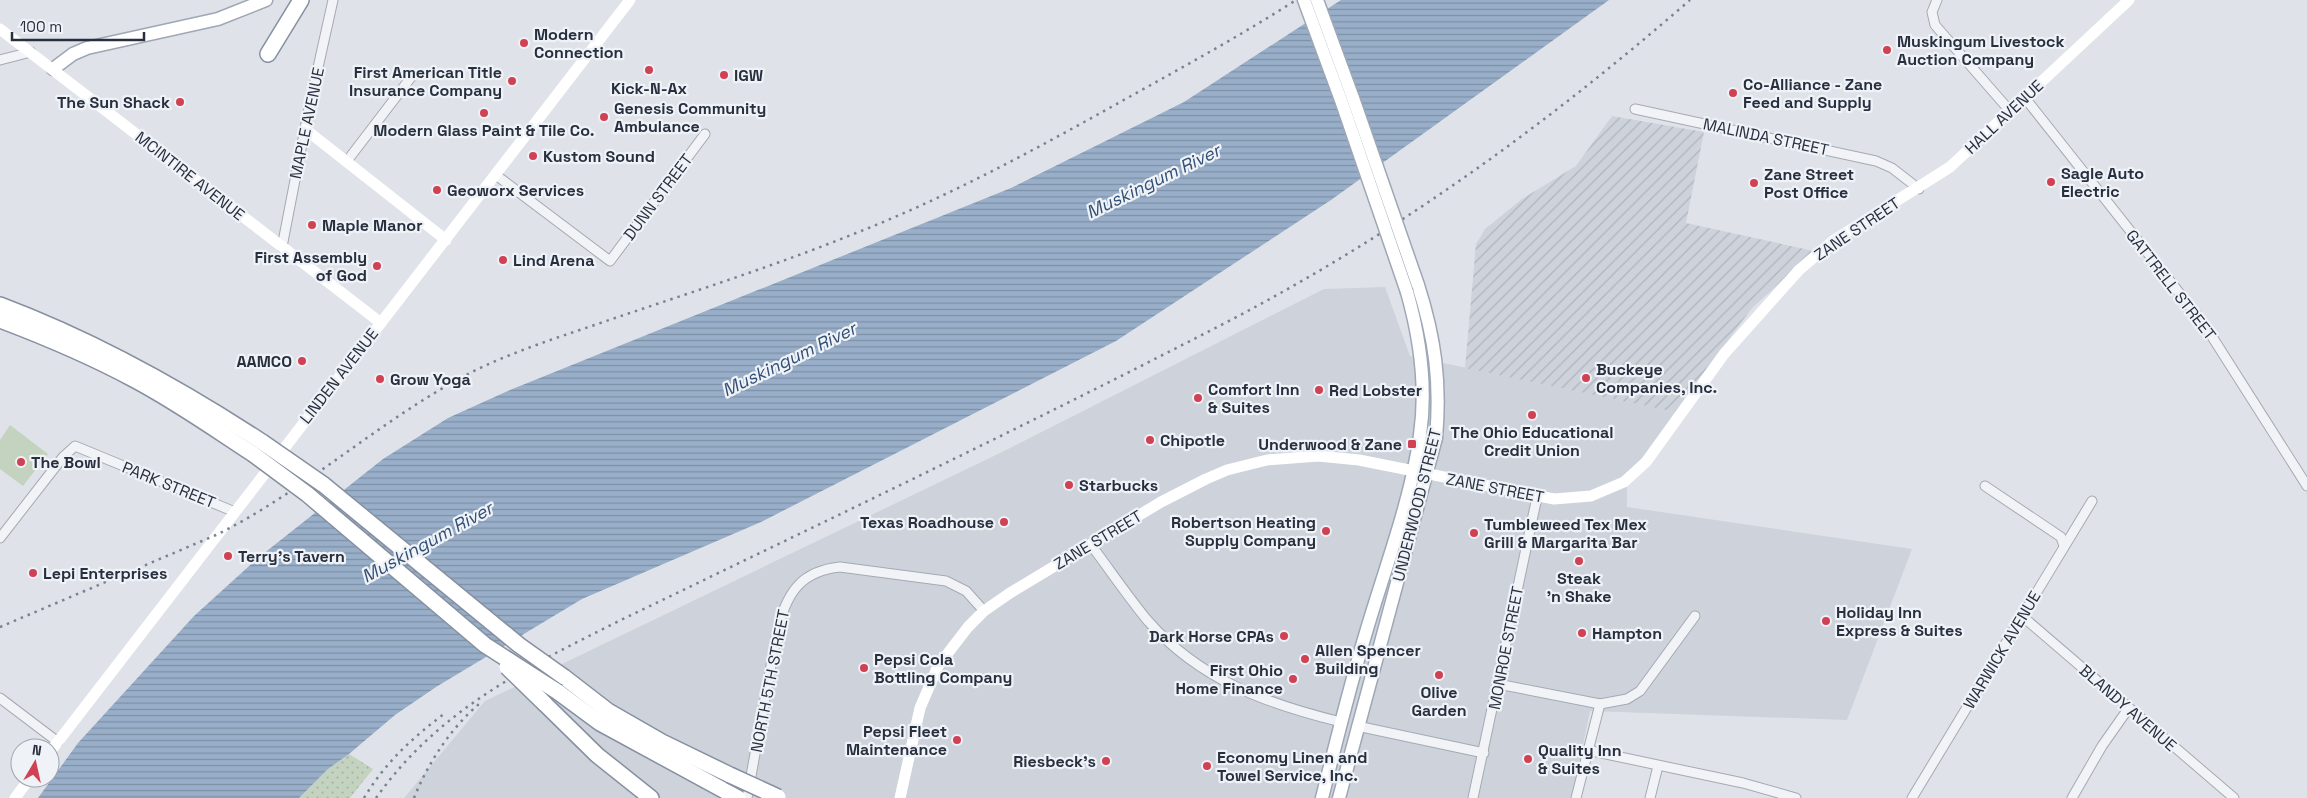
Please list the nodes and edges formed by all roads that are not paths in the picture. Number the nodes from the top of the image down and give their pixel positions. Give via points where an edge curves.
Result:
1 (266, 0) edge
2 (301, 0) edge
3 (333, 0) edge
4 (630, 0) edge
5 (1304, 0) edge
6 (1318, 0) edge
7 (2129, 0) edge
8 (1935, 3) edge
9 (0, 29) edge
10 (30, 52) junction
11 (268, 54) dead end
12 (0, 60) edge
13 (53, 68) junction
14 (412, 76) dead end
15 (2025, 98) junction
16 (1348, 100) junction
17 (1635, 109) dead end
18 (2010, 111) junction
19 (305, 129) junction
20 (706, 134) dead end
21 (346, 161) junction
22 (496, 174) junction
23 (1919, 189) junction
24 (446, 240) junction
25 (282, 247) junction
26 (1413, 288) junction
27 (0, 305) edge
28 (0, 320) edge
29 (380, 323) junction
30 (1412, 472) junction
31 (1428, 475) junction
32 (2306, 482) edge
33 (1984, 486) dead end
34 (1537, 497) junction
35 (2092, 501) dead end
36 (235, 512) junction
37 (0, 538) edge
38 (1091, 545) junction
39 (2064, 546) junction
40 (984, 611) junction
41 (1695, 616) dead end
42 (2022, 616) junction
43 (485, 645) junction
44 (1498, 684) junction
45 (0, 698) edge
46 (1600, 704) junction
47 (2128, 709) junction
48 (1341, 722) junction
49 (1357, 726) junction
50 (53, 738) edge
51 (60, 739) edge
52 (1587, 750) junction
53 (1484, 754) junction
54 (1658, 766) junction
55 (651, 798) edge
56 (738, 798) edge
57 (748, 798) edge
58 (779, 798) edge
59 (900, 798) edge
60 (1322, 798) edge
61 (1339, 798) edge
62 (1473, 798) edge
63 (1576, 798) edge
64 (1650, 798) edge
65 (1796, 798) edge
66 (1912, 798) edge
67 (2072, 798) edge
68 (2234, 798) edge

1 - 13 main road via 218,18 87,48
2 - 11 highway
3 - 19 street, MAPLE AVENUE
4 - 22 main road, LINDEN AVENUE
5 - 16 main road
6 - 16 main road
7 - 15 main road, HALL AVENUE
8 - 18 street via 1932,16 1935,25
9 - 10 main road, MCINTIRE AVENUE
10 - 12 street
10 - 13 main road, MCINTIRE AVENUE
13 - 25 main road, MCINTIRE AVENUE
14 - 21 street
15 - 18 main road, HALL AVENUE
15 - 32 street, GATTRELL STREET via 2204,324
16 - 26 main road, UNDERWOOD STREET, bridge
17 - 23 street, MALINDA STREET via 1876,161 1892,168
18 - 23 main road, HALL AVENUE via 1950,168
19 - 21 main road
19 - 25 street, MAPLE AVENUE
20 - 22 street, DUNN STREET via 610,261
21 - 24 main road
22 - 24 main road, LINDEN AVENUE
23 - 34 main road, ZANE STREET via 1833,242 1799,270 1724,354 1659,447 1635,473 1591,496 1570,499
24 - 29 main road, LINDEN AVENUE
25 - 29 main road, MCINTIRE AVENUE
26 - 30 main road, UNDERWOOD STREET via 1422,375 1420,434
26 - 31 main road, UNDERWOOD STREET via 1433,338 1438,389 1436,438
27 - 58 highway, bridge via 86,340 200,401 324,485 519,646 608,711 662,742
28 - 43 highway, bridge via 132,378 253,454 307,494
29 - 36 main road, LINDEN AVENUE
30 - 31 main road, ZANE STREET
30 - 38 main road, ZANE STREET via 1359,460 1318,456 1248,464 1184,489
30 - 48 main road, UNDERWOOD STREET
31 - 34 main road, ZANE STREET
31 - 49 main road, UNDERWOOD STREET
33 - 39 street via 2061,537
34 - 44 street, MONROE STREET
35 - 39 street, WARWICK AVENUE
36 - 37 street, PARK STREET via 75,446
36 - 51 main road, LINDEN AVENUE
38 - 40 main road, ZANE STREET
38 - 48 street via 1148,621 1196,663 1221,680 1268,702
39 - 42 street, WARWICK AVENUE
40 - 57 street, NORTH 5TH STREET via 966,591 946,581 840,567 812,575 792,592 784,604
40 - 59 main road, ZANE STREET via 953,644 938,666 920,708
41 - 46 street via 1640,691 1627,699
42 - 47 street, BLANDY AVENUE
42 - 66 street, WARWICK AVENUE
43 - 55 highway, bridge via 597,755
43 - 56 highway, bridge via 600,723
44 - 46 street
44 - 53 street, MONROE STREET
45 - 50 street
46 - 52 street
47 - 67 street
47 - 68 street, BLANDY AVENUE
48 - 60 main road, UNDERWOOD STREET
49 - 53 street
49 - 61 main road, UNDERWOOD STREET
52 - 54 street
52 - 63 street
53 - 62 street, MONROE STREET
54 - 64 street
54 - 65 street via 1743,783

